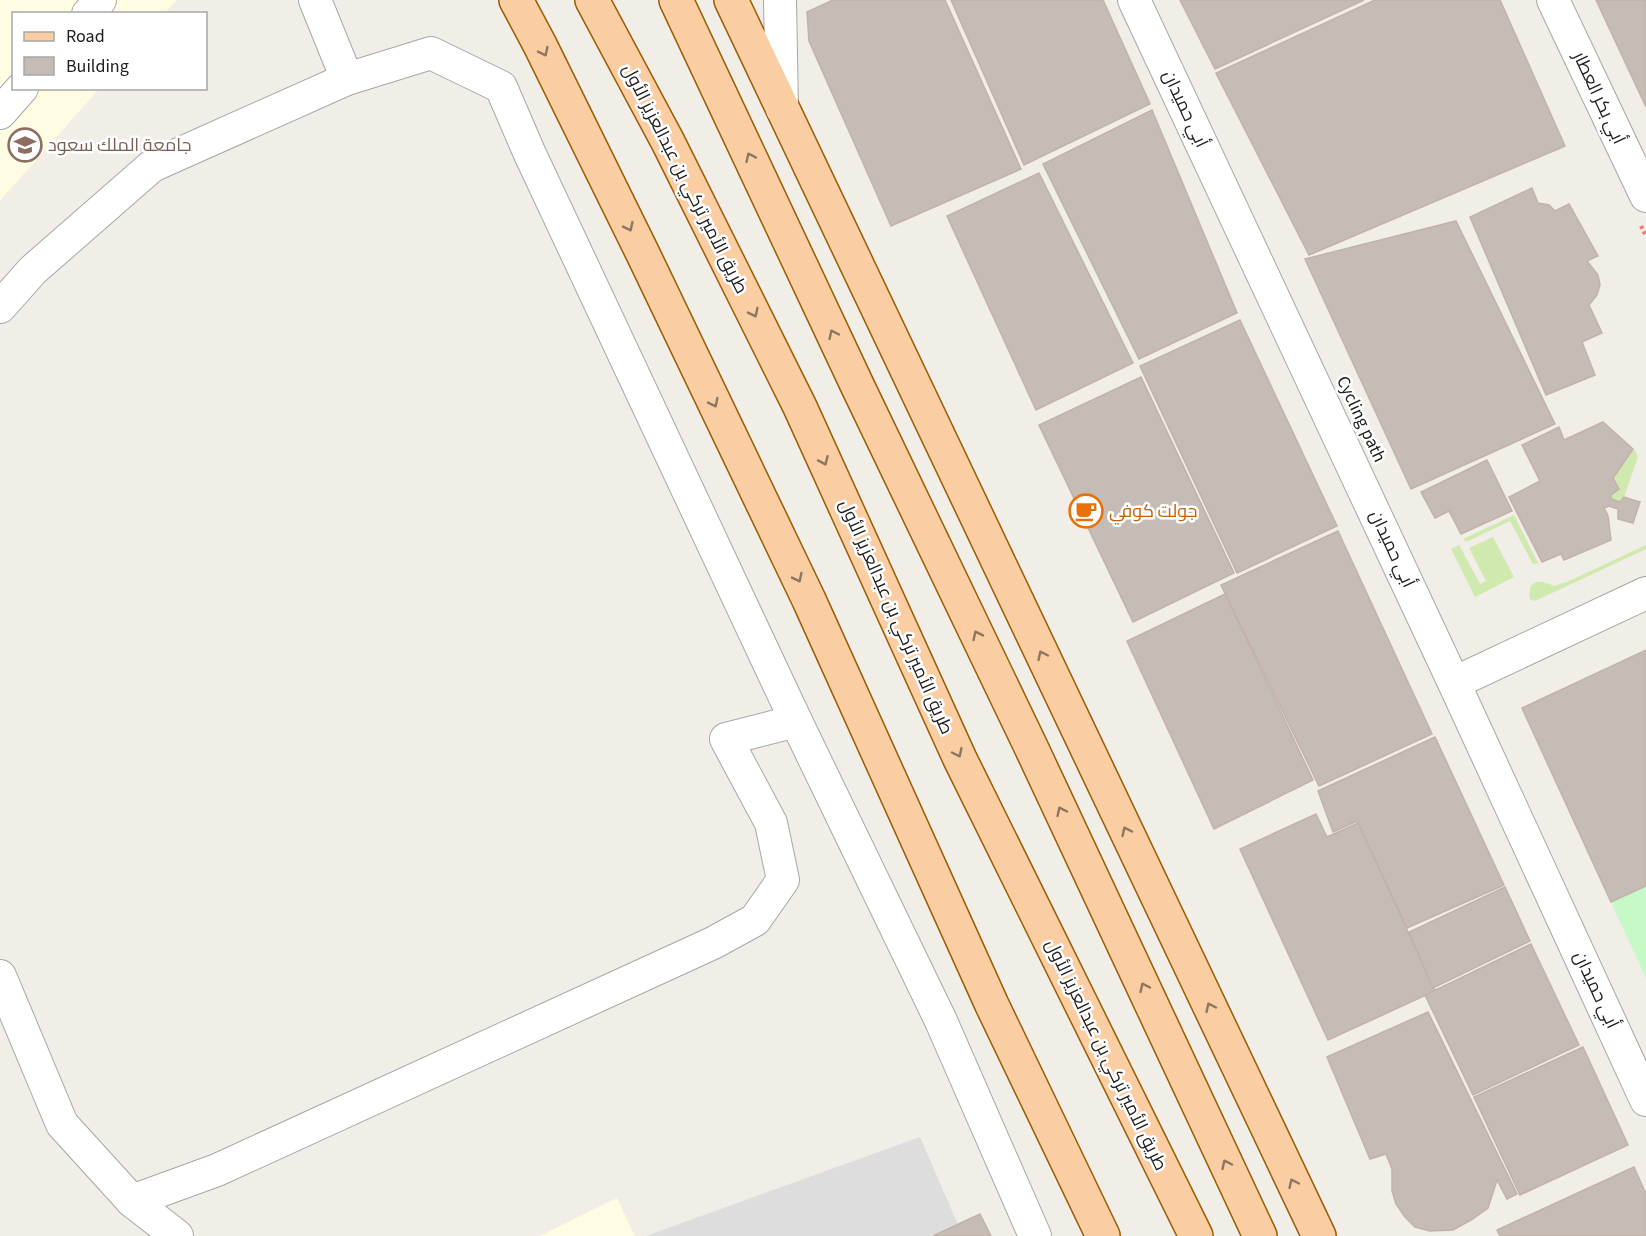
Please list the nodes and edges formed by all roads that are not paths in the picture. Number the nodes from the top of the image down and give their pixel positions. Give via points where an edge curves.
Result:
1 (100, 0) edge
2 (315, 0) edge
3 (516, 0) edge
4 (577, 0) edge
5 (592, 0) edge
6 (676, 0) edge
7 (731, 0) edge
8 (780, 0) edge
9 (1134, 0) edge
10 (1553, 0) edge
11 (90, 12) edge
12 (347, 79) junction
13 (20, 90) edge
14 (782, 109) junction
15 (0, 113) edge
16 (668, 142) junction
17 (1646, 196) edge
18 (0, 308) edge
19 (1646, 593) edge
20 (1454, 682) junction
21 (796, 721) junction
22 (0, 976) edge
23 (1646, 1100) edge
24 (132, 1201) junction
25 (177, 1236) edge
26 (1035, 1236) edge
27 (1102, 1236) edge
28 (1196, 1236) edge
29 (1260, 1236) edge
30 (1319, 1236) edge

1 - 11 street
2 - 12 street
3 -> 27 main road via 809,600 992,1005
4 - 16 main road
5 - 16 main road, طريق الأمير تركي بن عبدالعزيز الأول
29 -> 6 main road
7 - 14 main road
8 - 14 street
9 - 20 street, أبي حميدان
10 - 17 street, أبي بكر العطار
12 - 18 street via 152,166 33,270
12 - 21 street via 431,53 501,87
13 - 15 street
30 -> 14 main road
16 -> 28 main road, طريق الأمير تركي بن عبدالعزيز الأول via 800,407 960,759
19 - 20 street
20 - 23 street, أبي حميدان
21 - 24 street via 726,739 771,823 783,880 755,920 713,943 217,1170
21 - 26 street via 940,1021
22 - 24 street via 62,1124
24 - 25 street

